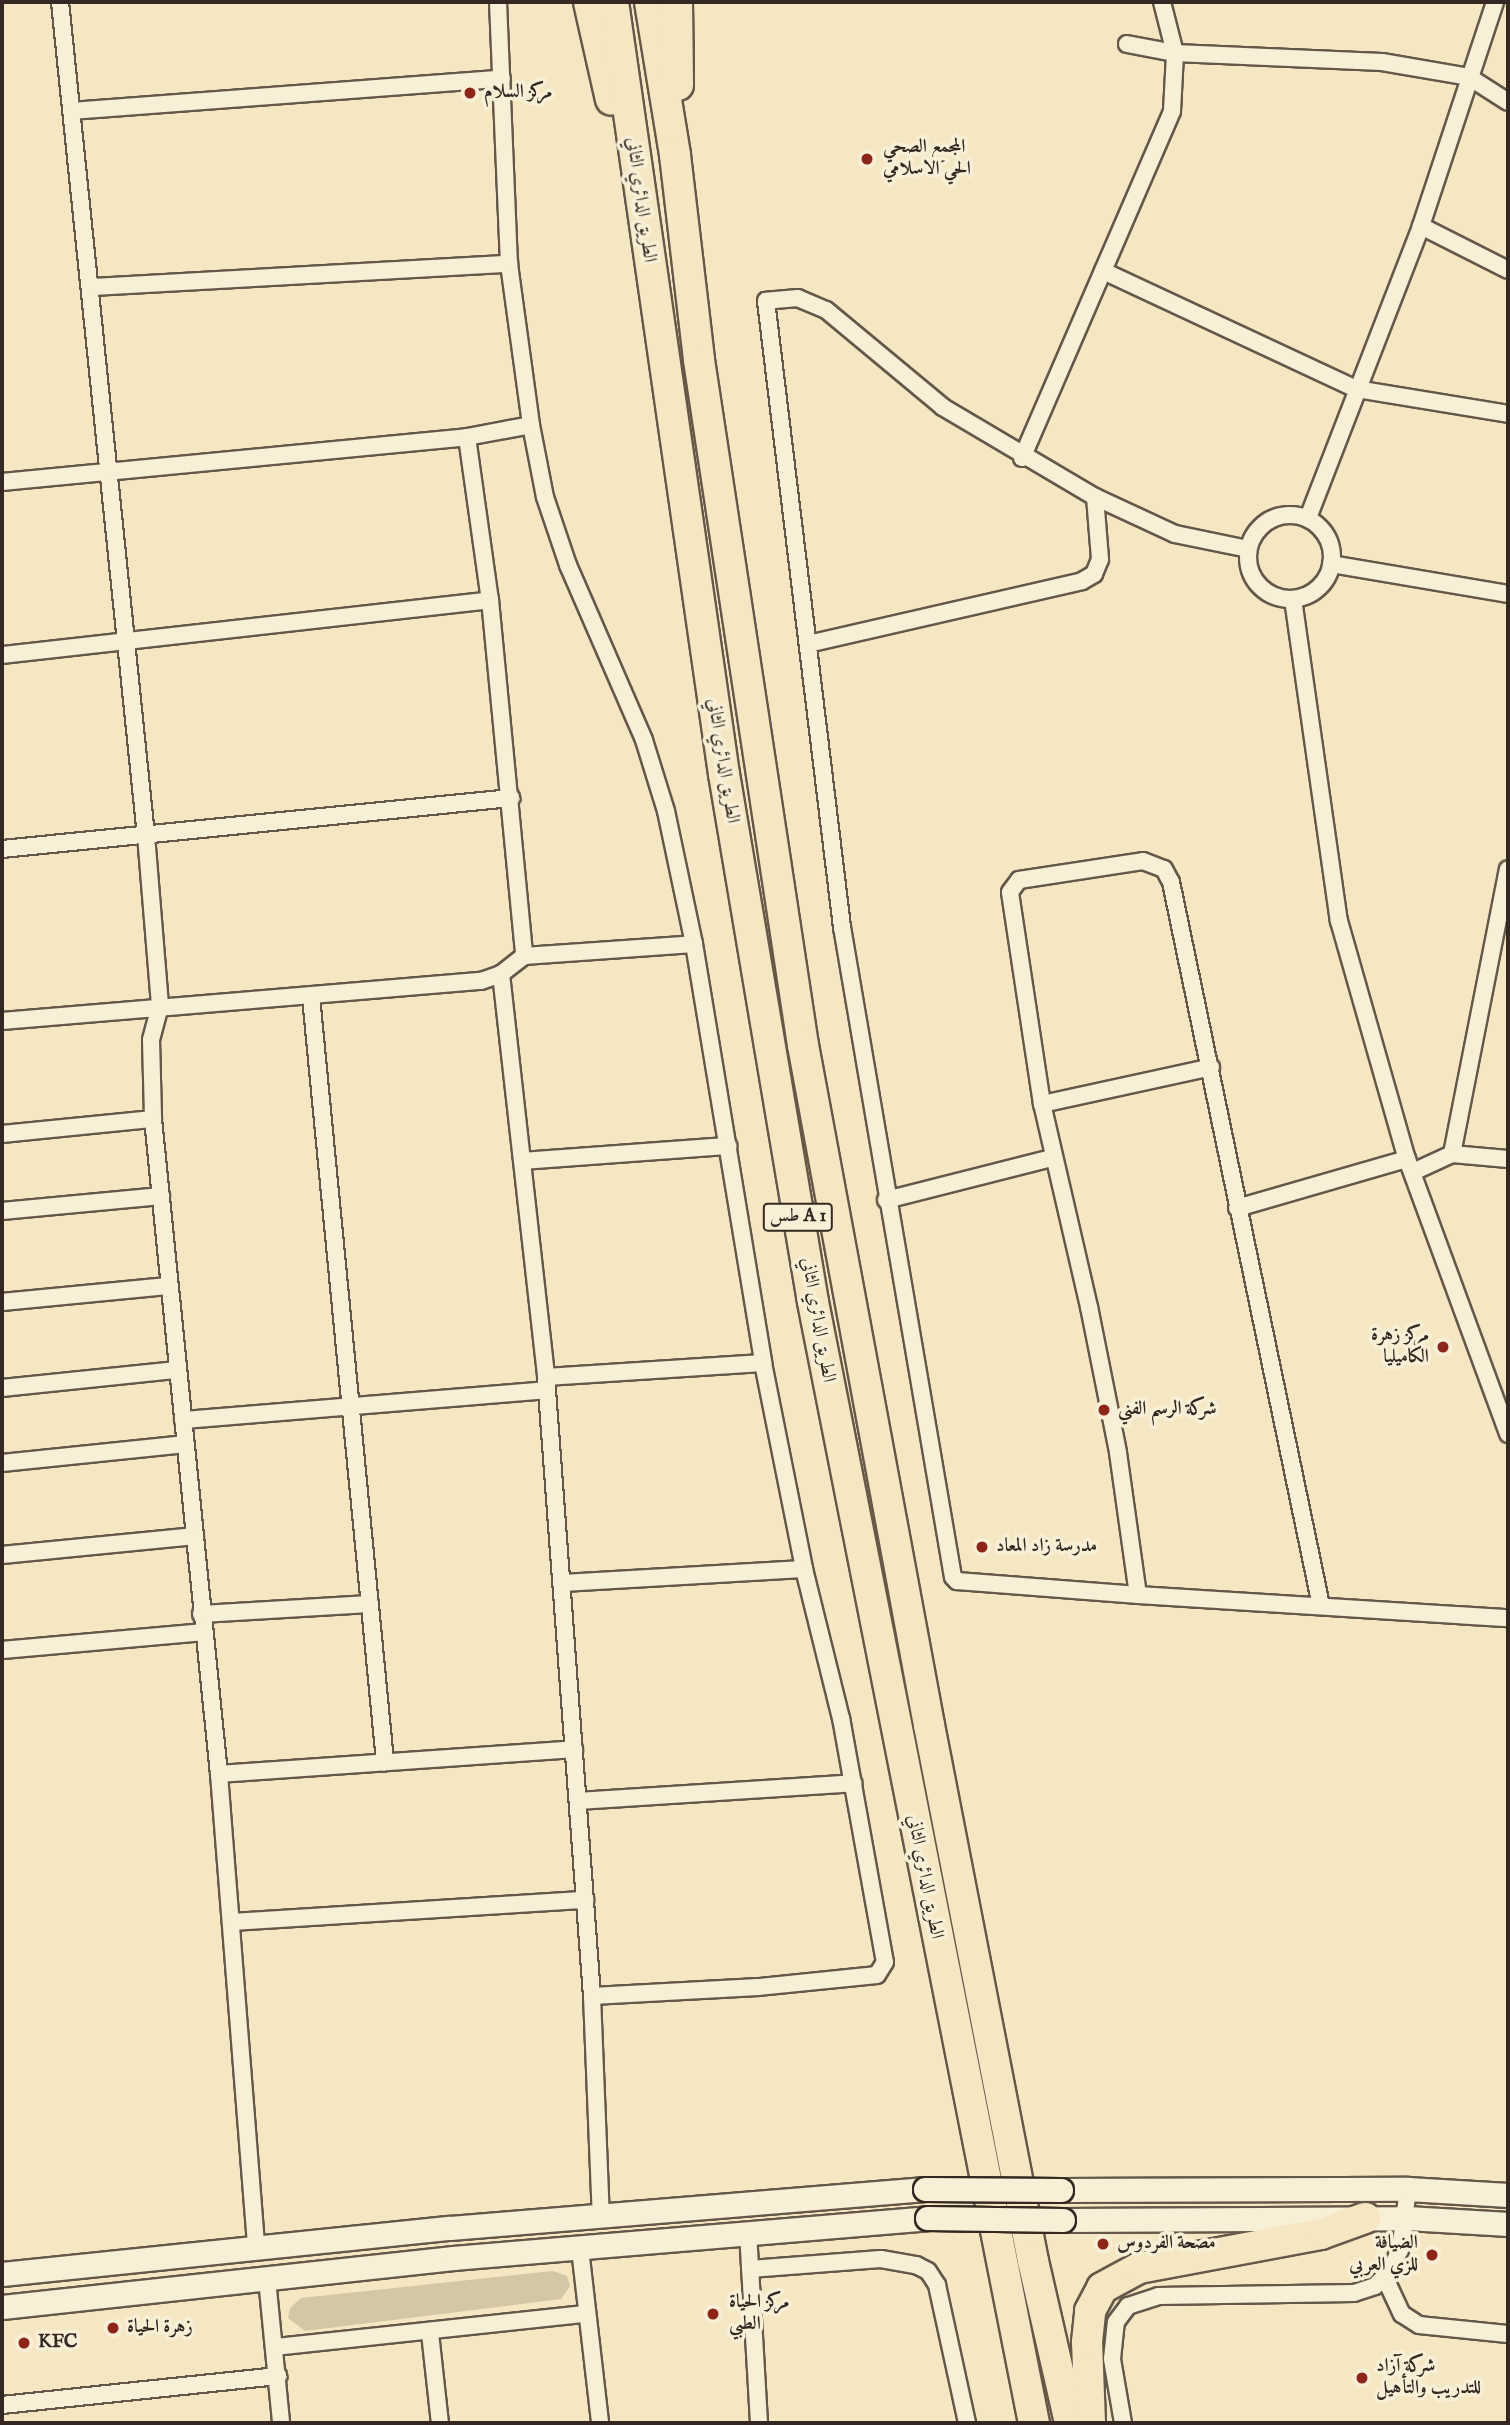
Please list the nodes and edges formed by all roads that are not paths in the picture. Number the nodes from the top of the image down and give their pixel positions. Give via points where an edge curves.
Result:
1 (60, 2) edge
2 (498, 2) edge
3 (589, 2) edge
4 (613, 2) edge
5 (650, 2) edge
6 (677, 2) edge
7 (1162, 2) edge
8 (1495, 2) edge
9 (1126, 44) dead end
10 (1175, 53) junction
11 (1469, 77) junction
12 (502, 79) junction
13 (1508, 102) edge
14 (72, 111) junction
15 (676, 155) junction
16 (635, 174) junction
17 (1421, 226) junction
18 (509, 264) junction
19 (1508, 270) edge
20 (1103, 271) junction
21 (92, 287) junction
22 (1356, 389) junction
23 (1508, 414) edge
24 (531, 425) junction
25 (467, 437) junction
26 (1022, 458) junction
27 (107, 474) junction
28 (2, 482) edge
29 (1095, 497) junction
30 (1308, 518) junction
31 (1248, 549) junction
32 (1331, 564) junction
33 (1508, 594) edge
34 (1293, 599) junction
35 (491, 600) junction
36 (123, 641) junction
37 (808, 644) junction
38 (2, 655) edge
39 (511, 799) junction
40 (146, 835) junction
41 (2, 849) edge
42 (1508, 869) edge
43 (694, 944) junction
44 (524, 956) junction
45 (501, 974) junction
46 (311, 997) junction
47 (160, 1006) junction
48 (2, 1021) edge
49 (1211, 1067) junction
50 (1042, 1104) junction
51 (153, 1119) junction
52 (2, 1134) edge
53 (728, 1146) junction
54 (1452, 1154) junction
55 (1052, 1158) junction
56 (1508, 1159) edge
57 (523, 1161) junction
58 (1410, 1166) junction
59 (161, 1196) junction
60 (886, 1200) junction
61 (1237, 1208) junction
62 (2, 1211) edge
63 (167, 1286) junction
64 (2, 1302) edge
65 (764, 1363) junction
66 (177, 1370) junction
67 (546, 1383) junction
68 (2, 1388) edge
69 (347, 1405) junction
70 (183, 1420) junction
71 (1508, 1434) edge
72 (186, 1444) junction
73 (2, 1463) edge
74 (195, 1536) junction
75 (2, 1555) edge
76 (804, 1569) junction
77 (562, 1583) junction
78 (1138, 1595) junction
79 (370, 1604) junction
80 (1321, 1606) junction
81 (201, 1614) junction
82 (1508, 1618) edge
83 (202, 1632) junction
84 (2, 1650) edge
85 (574, 1748) junction
86 (385, 1762) junction
87 (219, 1774) junction
88 (853, 1783) junction
89 (578, 1801) junction
90 (585, 1900) junction
91 (232, 1922) junction
92 (592, 1996) junction
93 (1408, 2189) junction
94 (1508, 2195) edge
95 (601, 2216) junction
96 (1365, 2218) junction
97 (1407, 2218) junction
98 (1508, 2224) edge
99 (450, 2228) junction
100 (748, 2232) junction
101 (256, 2247) junction
102 (580, 2249) junction
103 (453, 2258) junction
104 (750, 2269) junction
105 (2, 2274) edge
106 (267, 2278) junction
107 (1385, 2278) junction
108 (2, 2307) edge
109 (586, 2314) junction
110 (430, 2333) junction
111 (1508, 2334) edge
112 (275, 2347) junction
113 (278, 2376) junction
114 (2, 2405) edge
115 (281, 2423) edge
116 (440, 2423) edge
117 (600, 2423) edge
118 (759, 2423) edge
119 (967, 2423) edge
120 (1034, 2423) edge
121 (1070, 2423) edge
122 (1090, 2423) edge
123 (1123, 2423) edge

1 - 14 street
2 - 12 street
3 - 16 highway via 602,74
4 - 16 highway, الطريق الدائري الثاني / طس A 1
5 - 15 highway, الطريق الدائري الثاني / طس A 1
6 - 15 highway
7 - 10 street
8 - 11 street
9 - 10 street
10 - 11 street via 1323,57
10 - 20 street via 1172,111
11 - 13 street
11 - 17 street
12 - 14 street
12 - 18 street
14 - 21 street
15 - 121 highway, الطريق الدائري الثاني / طس A 1 via 699,360 803,1045 942,1792 1033,2261
16 - 120 highway, الطريق الدائري الثاني / طس A 1 via 724,774 813,1302
17 - 19 street
17 - 22 street
18 - 21 street
18 - 24 street
20 - 22 street
20 - 26 street
21 - 27 street
22 - 23 street
22 - 30 street
24 - 25 street
24 - 43 street via 545,497 568,565 648,752 666,811
25 - 27 street
25 - 35 street
26 - 29 street
26 - 37 street via 925,394 826,310 797,298 768,299 763,310
27 - 28 street
27 - 36 street
29 - 31 street via 1175,534
29 - 37 street via 1100,559 1094,574 1082,581
30 - 31 street via 1287,514 1266,522
30 - 32 street via 1330,542
31 - 34 street via 1255,581 1272,595
32 - 33 street
32 - 34 street via 1314,592
34 - 58 street via 1339,921
35 - 36 street
35 - 39 street
36 - 38 street
36 - 40 street
37 - 60 street via 842,927
39 - 40 street
39 - 44 street
40 - 41 street
40 - 47 street
42 - 54 street
43 - 44 street
43 - 53 street
44 - 45 street
45 - 46 street via 481,981
45 - 57 street
46 - 47 street
46 - 69 street
47 - 48 street
47 - 51 street via 151,1040
49 - 50 street
49 - 50 street via 1164,869 1143,861 1019,880 1010,892
49 - 61 street
50 - 55 street
51 - 52 street
51 - 59 street
53 - 57 street
53 - 65 street
54 - 56 street
54 - 58 street
55 - 60 street
55 - 78 street via 1092,1320
57 - 67 street
58 - 61 street
58 - 71 street
59 - 62 street
59 - 63 street
60 - 78 street via 953,1577 957,1581
61 - 80 street
63 - 64 street
63 - 66 street
65 - 67 street
65 - 76 street
66 - 68 street
66 - 70 street
67 - 69 street
67 - 77 street
69 - 70 street
69 - 79 street
70 - 72 street
72 - 73 street
72 - 74 street
74 - 75 street
74 - 81 street
76 - 77 street
76 - 88 street
77 - 85 street
78 - 80 street
79 - 81 street
79 - 86 street
80 - 82 street
81 - 83 street
83 - 84 street
83 - 87 street
85 - 86 street
85 - 89 street
86 - 87 street
87 - 91 street
88 - 89 street
88 - 92 street via 886,1962 877,1975
89 - 90 street
90 - 91 street
90 - 92 street
91 - 101 street
92 - 95 street
93 - 94 street
93 - 95 street, bridge via 925,2189 793,2196
93 - 97 street
95 - 99 street
96 - 97 street
96 - 100 street, bridge via 927,2218
96 - 122 highway via 1321,2234 1139,2268 1102,2288 1090,2311 1087,2342
97 - 98 street
97 - 107 street via 1400,2250
99 - 101 street
99 - 103 street
100 - 102 street
100 - 104 street
101 - 105 street
102 - 103 street
102 - 109 street
103 - 106 street
104 - 118 street
104 - 119 street via 881,2259 916,2265 928,2272 937,2285
106 - 108 street
106 - 112 street
107 - 111 street via 1402,2314 1419,2325
107 - 123 street via 1354,2293 1158,2296 1128,2306 1116,2322 1112,2359
109 - 110 street
109 - 117 street
110 - 112 street
110 - 116 street
112 - 113 street
113 - 114 street
113 - 115 street

